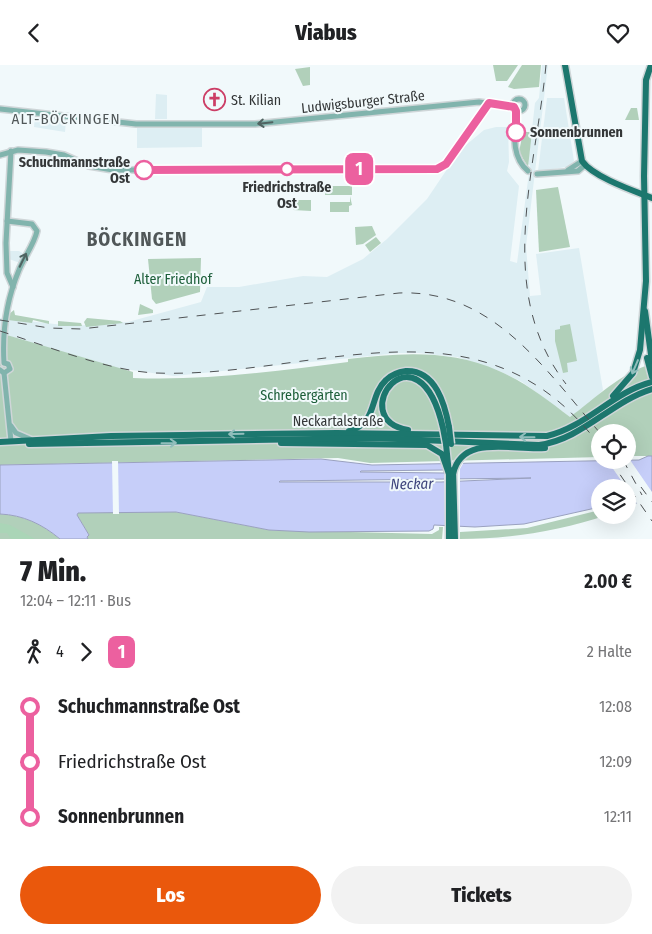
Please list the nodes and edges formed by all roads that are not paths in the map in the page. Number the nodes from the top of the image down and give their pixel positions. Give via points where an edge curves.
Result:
1 (565, 65) edge
2 (651, 65) edge
3 (489, 103) junction
4 (0, 109) edge
5 (11, 151) junction
6 (0, 155) edge
7 (584, 164) junction
8 (528, 171) dead end
9 (537, 174) dead end
10 (644, 195) junction
11 (652, 198) edge
12 (8, 221) junction
13 (13, 288) junction
14 (644, 299) junction
15 (641, 327) junction
16 (652, 362) edge
17 (2, 365) edge
18 (2, 372) edge
19 (652, 377) edge
20 (652, 382) edge
21 (652, 389) edge
22 (597, 411) junction
23 (10, 424) junction
24 (446, 428) junction
25 (581, 428) junction
26 (337, 433) junction
27 (431, 434) junction
28 (33, 440) junction
29 (11, 441) junction
30 (250, 441) junction
31 (0, 442) edge
32 (451, 459) junction
33 (451, 474) junction
34 (452, 538) edge

1 - 7 main road
2 - 10 main road via 646,79
3 -> 4 street, Ludwigsburger Straße via 255,124 136,124
3 - 5 street via 446,164 435,169 113,170 89,166 64,155
3 - 8 street, Ludwigsburger Straße via 517,108 517,159
5 - 6 street
5 - 12 street
7 - 9 street via 580,170
7 - 10 main road
10 - 11 main road
10 - 14 main road
12 - 13 street via 7,273
13 -> 12 street via 36,228 32,224
13 - 17 street via 3,325
14 - 15 main road
14 - 16 main road
15 - 19 main road
15 -> 22 main road via 637,365 625,385
17 - 18 street via 10,368
18 - 23 street
20 - 22 main road, Neckartalstraße via 631,390
21 - 25 main road, Neckartalstraße via 623,401
22 -> 27 main road, Neckartalstraße via 548,436
23 - 28 street via 16,433
23 - 29 street
24 - 26 main road via 442,400 433,384 418,373 403,372 383,384 370,416 362,425
24 - 27 main road via 425,384 407,377 390,384 382,402 386,419 401,429
24 - 32 main road, bridge
25 - 30 main road, Neckartalstraße via 553,442 533,445 374,438
25 - 32 main road, Neckartalstraße via 546,448 474,448
26 - 27 main road, Neckartalstraße
26 -> 28 main road, Neckartalstraße
28 - 29 main road, Neckartalstraße
29 -> 30 main road, Neckartalstraße via 17,444
29 - 31 main road, Neckartalstraße
30 - 32 main road, Neckartalstraße via 412,444 435,447
32 - 33 main road
32 - 33 main road
33 - 34 main road

